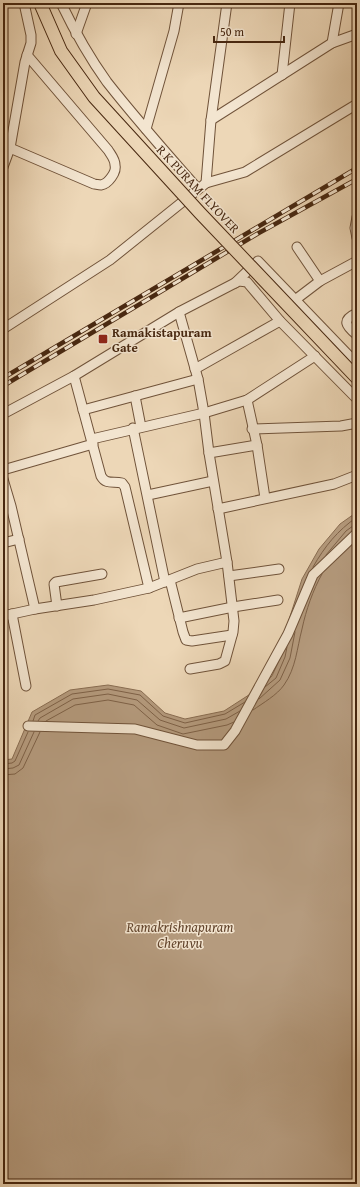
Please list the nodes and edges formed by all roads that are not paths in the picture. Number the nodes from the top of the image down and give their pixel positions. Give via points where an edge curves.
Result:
1 (24, 3) edge
2 (40, 3) edge
3 (61, 3) edge
4 (87, 3) edge
5 (179, 3) edge
6 (227, 3) edge
7 (290, 3) edge
8 (339, 3) edge
9 (76, 34) junction
10 (357, 34) edge
11 (332, 43) junction
12 (27, 55) junction
13 (282, 75) junction
14 (357, 104) edge
15 (211, 120) junction
16 (146, 130) junction
17 (10, 148) junction
18 (3, 167) edge
19 (206, 183) junction
20 (198, 189) junction
21 (357, 217) edge
22 (357, 238) edge
23 (297, 247) dead end
24 (357, 261) edge
25 (320, 281) junction
26 (235, 282) junction
27 (295, 300) junction
28 (179, 312) junction
29 (357, 313) edge
30 (280, 320) junction
31 (3, 329) edge
32 (357, 335) edge
33 (315, 356) junction
34 (357, 364) edge
35 (196, 369) junction
36 (74, 376) junction
37 (357, 378) edge
38 (198, 380) junction
39 (135, 396) junction
40 (357, 398) edge
41 (247, 400) junction
42 (83, 410) junction
43 (204, 412) junction
44 (3, 414) edge
45 (357, 423) edge
46 (137, 427) junction
47 (252, 429) junction
48 (92, 441) junction
49 (257, 445) junction
50 (208, 453) junction
51 (3, 470) edge
52 (357, 475) edge
53 (3, 479) edge
54 (213, 481) junction
55 (148, 495) junction
56 (265, 498) junction
57 (218, 509) junction
58 (357, 533) edge
59 (19, 539) junction
60 (3, 543) edge
61 (227, 562) junction
62 (280, 569) dead end
63 (102, 574) dead end
64 (229, 576) junction
65 (168, 581) junction
66 (149, 588) junction
67 (278, 600) dead end
68 (57, 606) junction
69 (233, 607) junction
70 (35, 609) junction
71 (7, 615) edge
72 (179, 618) junction
73 (232, 635) junction
74 (190, 669) dead end
75 (26, 686) dead end
76 (28, 726) dead end

1 - 12 street via 31,35
2 - 37 main road, R K PURAM FLYOVER, bridge via 61,51 94,97
3 - 9 street
4 - 9 street
5 - 16 street
6 - 15 street
7 - 13 street
8 - 11 street
9 - 16 street via 107,81
10 - 11 street
11 - 13 street
12 - 17 street
12 - 17 street via 108,150 116,168 106,182 101,185 94,184
13 - 15 street
14 - 19 street via 245,172
15 - 19 street
16 - 20 street
17 - 18 street
19 - 20 street
20 - 31 street via 110,260
21 - 22 street
23 - 25 street
24 - 25 street
25 - 27 street
26 - 27 street via 258,261
26 - 28 street
26 - 30 street via 247,282
27 - 34 street
28 - 35 street
28 - 36 street
29 - 32 street via 347,318 346,322
30 - 33 street
30 - 35 street
33 - 40 street
33 - 41 street
35 - 38 street
36 - 42 street
36 - 44 street
38 - 39 street
38 - 43 street
39 - 42 street
39 - 46 street
41 - 43 street
41 - 47 street
42 - 48 street
43 - 46 street
43 - 50 street
45 - 47 street via 341,426
46 - 48 street
46 - 55 street
47 - 49 street
48 - 51 street
48 - 66 street via 103,481 122,483 125,487
49 - 50 street
49 - 56 street
50 - 54 street
52 - 56 street via 334,484
53 - 59 street
54 - 55 street
54 - 57 street
55 - 65 street
56 - 57 street
57 - 61 street
58 - 76 street via 313,575 288,634 235,731 224,745 197,745 135,729
59 - 60 street
59 - 70 street
61 - 64 street
61 - 65 street via 197,569
62 - 64 street
63 - 68 street via 56,582 54,584
64 - 69 street
65 - 66 street
65 - 72 street
66 - 68 street
67 - 69 street
68 - 70 street
69 - 72 street
69 - 73 street
70 - 71 street
71 - 75 street
72 - 73 street via 186,640
73 - 74 street via 225,661

